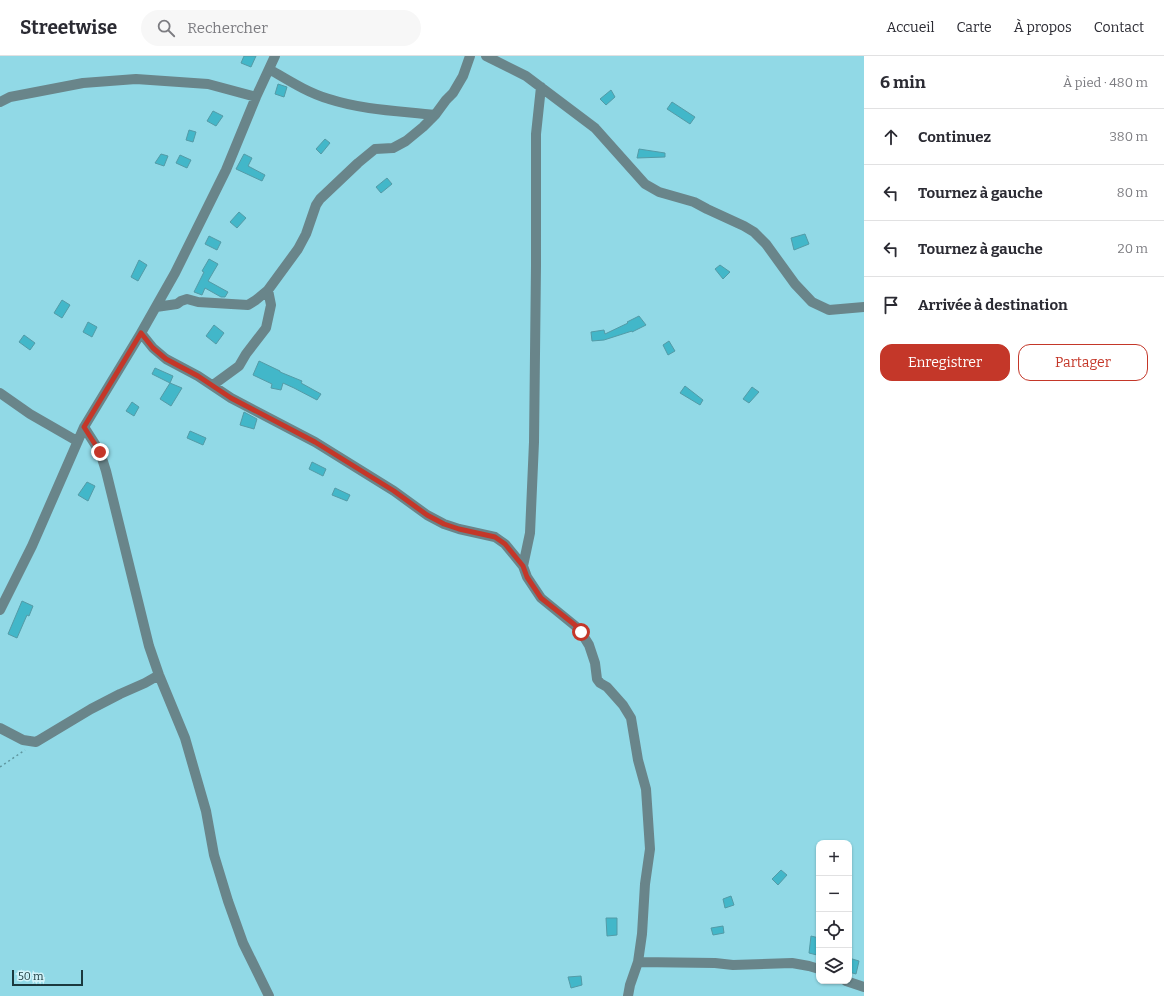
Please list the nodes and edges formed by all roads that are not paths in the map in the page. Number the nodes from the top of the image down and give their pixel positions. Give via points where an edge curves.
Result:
1 (275, 56) edge
2 (470, 56) edge
3 (486, 56) edge
4 (502, 59) edge
5 (269, 69) junction
6 (541, 87) junction
7 (256, 97) junction
8 (0, 102) edge
9 (435, 115) junction
10 (268, 290) junction
11 (156, 307) junction
12 (864, 307) edge
13 (141, 333) junction
14 (213, 385) junction
15 (0, 392) edge
16 (84, 427) junction
17 (77, 441) junction
18 (523, 566) junction
19 (0, 610) edge
20 (159, 675) junction
21 (0, 728) edge
22 (638, 962) junction
23 (816, 969) edge
24 (852, 983) edge
25 (864, 987) edge
26 (269, 996) edge
27 (628, 996) edge

1 - 5 street
2 - 9 street via 456,88
3 - 4 street
4 - 6 street
5 - 7 street
5 - 9 street via 328,99 351,105
6 - 12 street via 595,128 645,184 659,192 694,202 754,232 812,302 829,310
6 - 18 street via 536,134 534,442 530,533
7 - 8 street via 208,84 136,79 83,83 10,97
7 - 11 street via 226,170
9 - 10 street via 406,141 393,148 375,149 320,199 298,249
10 - 11 street via 248,305 187,299 177,304
10 - 14 street via 271,305 266,328 239,366
11 - 13 street
13 - 14 street via 166,359
13 - 16 street
14 - 18 street via 231,398 315,442 394,491 427,515 459,529 495,537 505,544
15 - 17 street via 30,414
16 - 17 street
16 - 20 street via 100,452 106,471 148,646
17 - 19 street via 32,546
18 - 22 street via 541,598 581,632 589,645 597,679 607,687 631,718 646,789 650,849
20 - 21 street via 92,709 36,742 23,740
20 - 26 street via 185,738 206,810 214,855 228,902 243,943
22 - 23 street via 733,965 792,963
22 - 27 street
24 - 25 street

